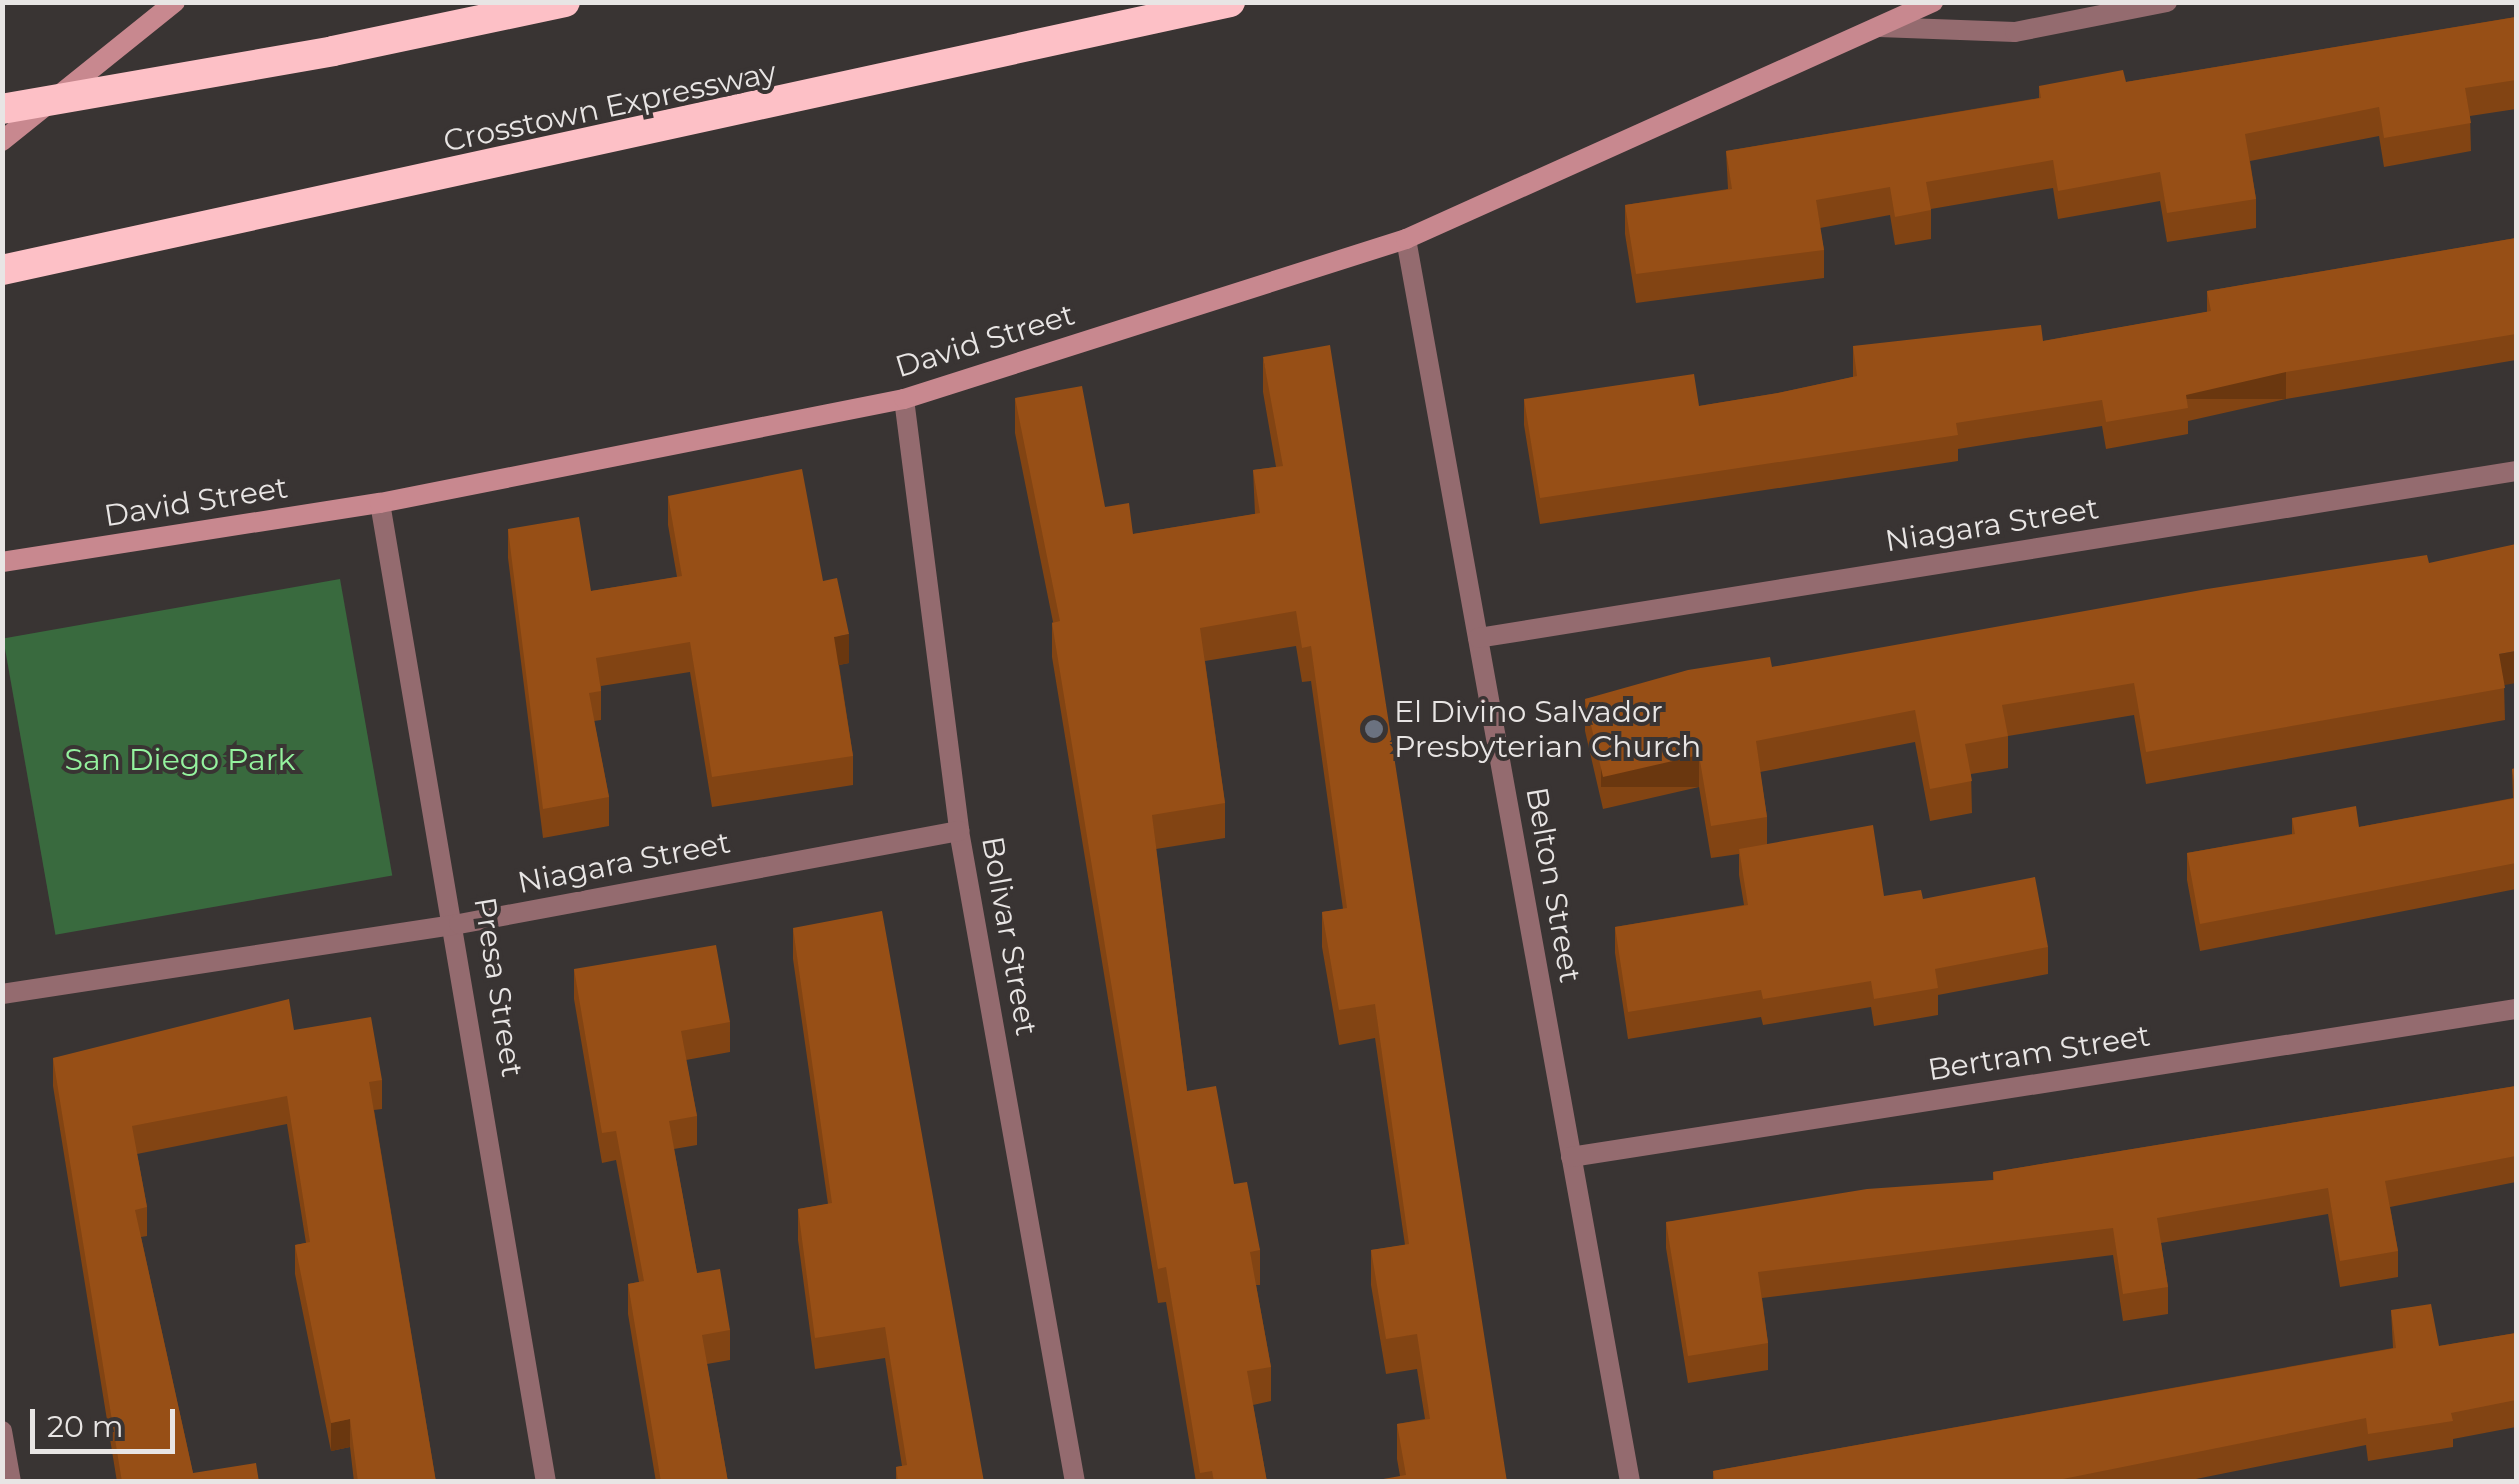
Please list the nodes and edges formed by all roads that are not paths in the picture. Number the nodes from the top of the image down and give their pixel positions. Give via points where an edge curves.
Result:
1 (175, 2) edge
2 (565, 2) edge
3 (1230, 2) edge
4 (1933, 2) edge
5 (2167, 2) edge
6 (1879, 27) junction
7 (2, 109) edge
8 (2, 141) edge
9 (1406, 240) junction
10 (2, 270) edge
11 (904, 398) junction
12 (2516, 471) edge
13 (380, 504) junction
14 (2, 562) edge
15 (1478, 638) junction
16 (960, 831) junction
17 (458, 924) junction
18 (2, 994) edge
19 (2516, 1009) edge
20 (1572, 1157) junction
21 (2, 1431) edge
22 (12, 1482) edge
23 (546, 1482) edge
24 (1075, 1482) edge
25 (1630, 1482) edge

1 - 8 main road
2 - 7 highway, bridge
3 - 10 highway, Crosstown Expressway
4 - 6 main road, David Street
5 - 6 street via 2015,32
6 - 9 main road, David Street
9 - 11 main road, David Street
9 - 15 street, Belton Street
11 - 13 main road, David Street
11 - 16 street, Bolivar Street
12 - 15 street, Niagara Street
13 - 14 main road, David Street
13 - 17 street, Presa Street
15 - 20 street, Belton Street
16 - 17 street, Niagara Street
16 - 24 street, Bolivar Street
17 - 18 street, Niagara Street
17 - 23 street, Presa Street
19 - 20 street, Bertram Street
20 - 25 street, Belton Street
21 - 22 street

